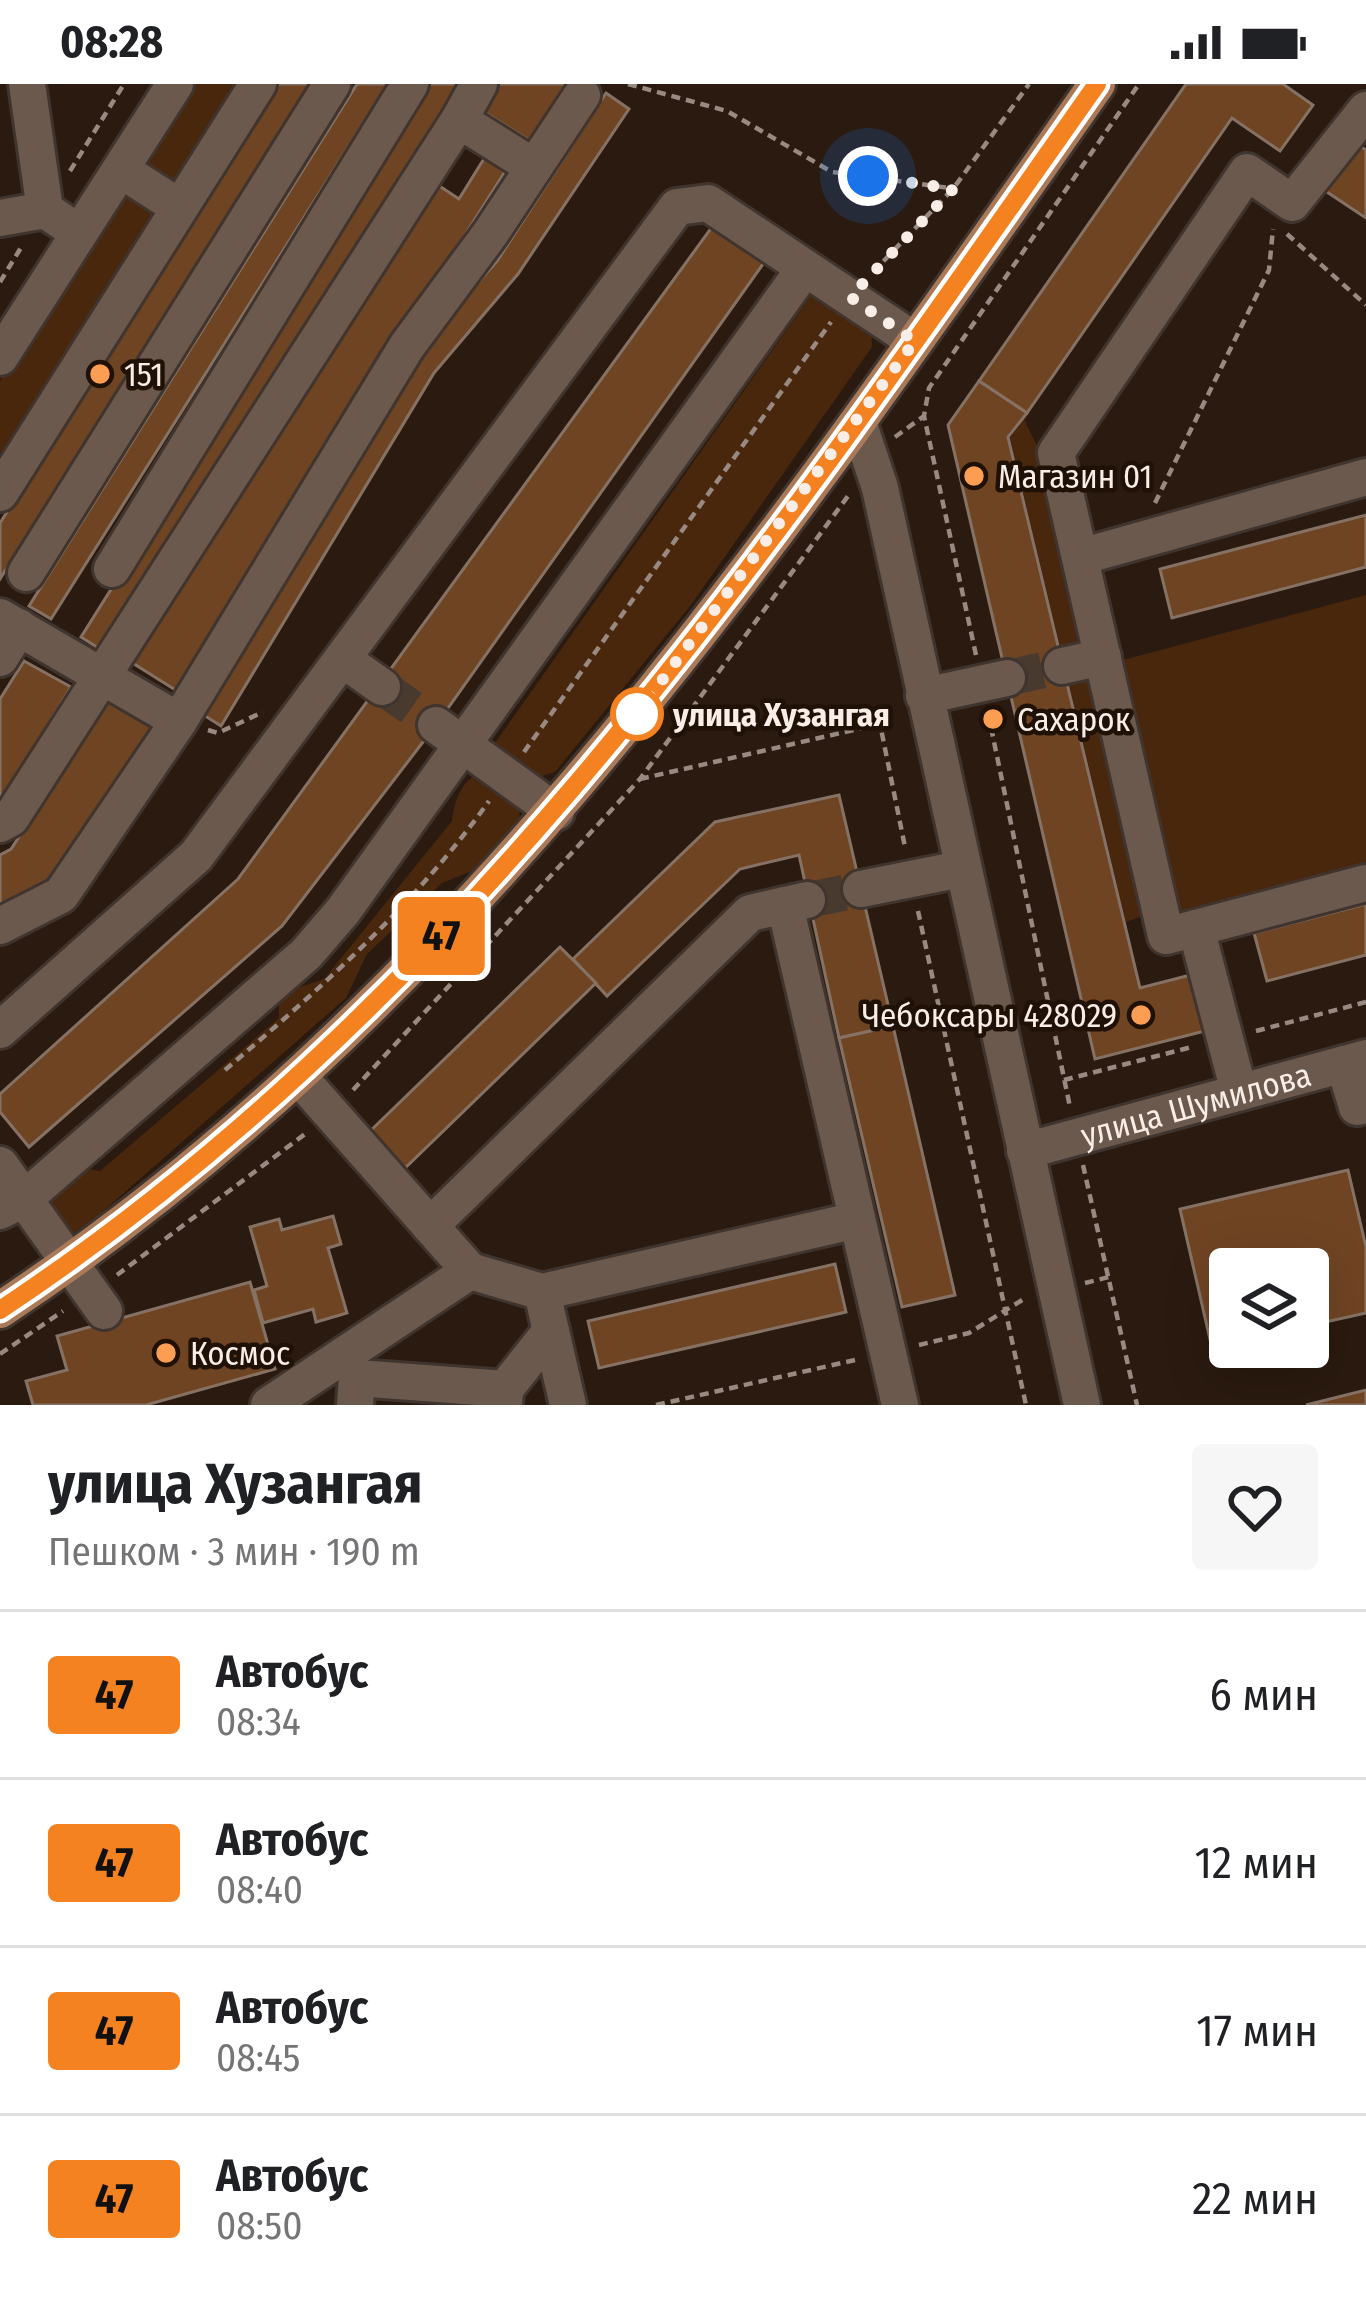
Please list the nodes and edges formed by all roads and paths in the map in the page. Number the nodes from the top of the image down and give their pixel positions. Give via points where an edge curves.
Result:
1 (27, 84) edge
2 (175, 84) edge
3 (258, 84) edge
4 (332, 84) edge
5 (410, 84) edge
6 (479, 84) edge
7 (628, 84) edge
8 (1029, 84) edge
9 (1097, 84) edge
10 (1139, 84) edge
11 (1343, 84) edge
12 (582, 95) dead end
13 (1366, 101) edge
14 (1366, 110) edge
15 (459, 120) junction
16 (534, 167) junction
17 (122, 170) junction
18 (953, 189) junction
19 (179, 207) junction
20 (45, 210) junction
21 (0, 218) edge
22 (81, 234) junction
23 (805, 268) junction
24 (850, 297) junction
25 (1366, 305) edge
26 (12, 315) edge
27 (915, 341) junction
28 (0, 357) edge
29 (925, 416) junction
30 (858, 422) junction
31 (890, 440) dead end
32 (1366, 477) edge
33 (0, 493) edge
34 (1136, 541) junction
35 (1080, 557) junction
36 (112, 569) dead end
37 (26, 573) dead end
38 (6, 634) edge
39 (1103, 657) junction
40 (344, 660) junction
41 (1061, 666) tunnel mouth
42 (103, 676) junction
43 (994, 681) junction
44 (382, 687) tunnel mouth
45 (925, 696) junction
46 (262, 712) dead end
47 (179, 721) junction
48 (450, 736) junction
49 (640, 779) dead end
50 (556, 812) junction
51 (0, 824) edge
52 (962, 869) junction
53 (911, 880) junction
54 (1366, 883) edge
55 (861, 890) tunnel mouth
56 (0, 926) edge
57 (1196, 928) junction
58 (1366, 1002) edge
59 (0, 1030) edge
60 (1225, 1039) junction
61 (1355, 1060) edge
62 (298, 1076) junction
63 (1064, 1080) junction
64 (1239, 1092) junction
65 (1363, 1117) edge
66 (1077, 1136) junction
67 (1025, 1150) junction
68 (0, 1166) edge
69 (12, 1205) edge
70 (857, 1220) junction
71 (430, 1226) junction
72 (69, 1264) junction
73 (470, 1271) junction
74 (542, 1292) junction
75 (0, 1310) edge
76 (104, 1312) dead end
77 (551, 1331) junction
78 (352, 1380) edge
79 (505, 1397) edge
80 (269, 1405) edge
81 (568, 1405) edge
82 (900, 1405) edge
83 (1026, 1405) edge
84 (1082, 1405) edge
85 (1137, 1405) edge

1 - 20 street
2 - 17 street
3 - 19 street
4 - 37 street
5 - 36 street
6 - 15 street
7 - 18 path via 727,111 832,172
8 - 18 path
9 - 27 main road
10 - 29 path via 958,343 929,388
11 - 13 street
12 - 16 street
14 - 35 street via 1292,203 1247,172 1057,453
15 - 16 street
15 - 42 street
16 - 47 street via 407,346
17 - 19 street
17 - 22 street
18 - 24 path
19 - 33 street
20 - 21 street
20 - 22 street
22 - 26 street
23 - 24 street
23 - 40 street via 708,203 677,207
23 - 48 street
24 - 27 street
25 - 34 path via 1274,222 1269,270
26 - 28 street
27 - 30 main road
29 - 31 path
29 - 43 path
30 - 45 street via 874,461
30 - 50 main road
32 - 34 street
34 - 35 street
35 - 39 street
38 - 42 street
39 - 41 street
39 - 57 street via 1166,936
40 - 44 street
40 - 59 street via 196,856
42 - 47 street
42 - 51 street
43 - 45 street
43 - 63 path
45 - 52 street
46 - 47 path via 218,733
47 - 56 street via 61,895
48 - 50 street
48 - 69 street via 343,911 306,954
49 - 53 path via 880,724
50 - 62 main road
52 - 53 street
52 - 67 street
53 - 55 street
53 - 83 path
54 - 57 street
57 - 60 street
58 - 60 path
60 - 63 path
60 - 64 street
61 - 64 street, улица Шумилова
61 - 65 street
62 - 71 street
62 - 72 main road
63 - 66 path
64 - 66 street, улица Шумилова
66 - 67 street, улица Шумилова
66 - 85 path
67 - 84 street
68 - 69 street
69 - 72 street
70 - 71 street via 797,902 750,913
70 - 74 street
70 - 82 street
71 - 73 street
72 - 75 main road
72 - 76 street
73 - 74 street
73 - 78 street
74 - 77 street
77 - 79 street
77 - 81 street
78 - 79 street
78 - 80 street

